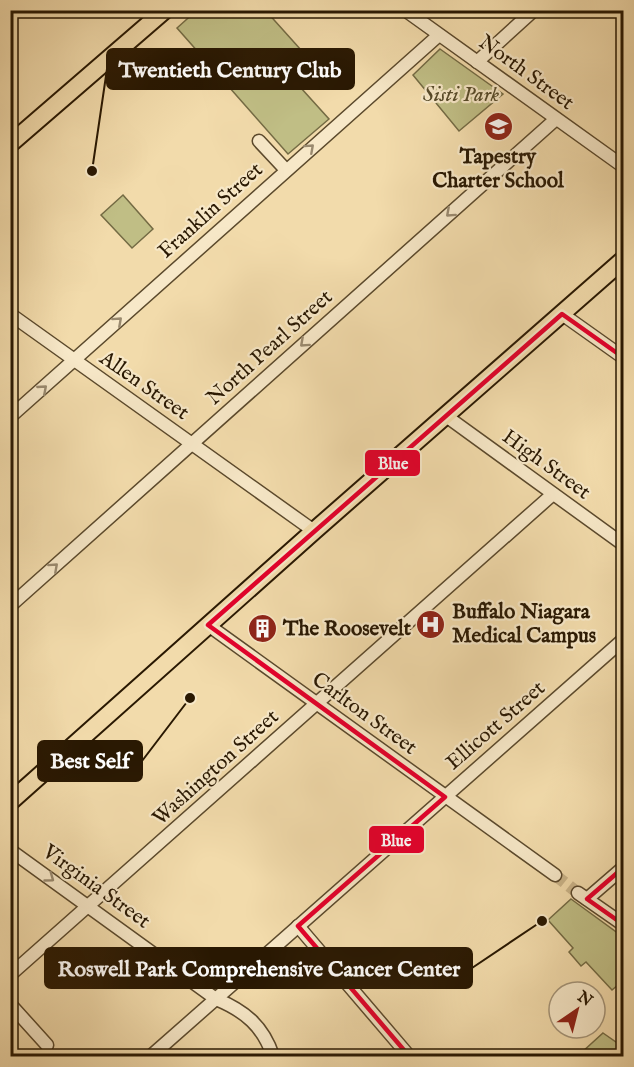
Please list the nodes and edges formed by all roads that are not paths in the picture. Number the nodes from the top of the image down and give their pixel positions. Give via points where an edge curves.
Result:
1 (165, 10) edge
2 (405, 10) edge
3 (534, 10) edge
4 (439, 34) junction
5 (477, 62) junction
6 (556, 119) junction
7 (260, 141) dead end
8 (10, 144) edge
9 (624, 167) edge
10 (286, 170) junction
11 (624, 259) edge
12 (10, 314) edge
13 (562, 314) junction
14 (624, 358) edge
15 (75, 360) junction
16 (446, 416) junction
17 (10, 417) edge
18 (193, 444) junction
19 (554, 494) junction
20 (314, 531) junction
21 (624, 545) edge
22 (10, 606) edge
23 (208, 625) junction
24 (624, 639) edge
25 (317, 704) junction
26 (445, 796) junction
27 (10, 802) edge
28 (10, 850) edge
29 (624, 867) edge
30 (555, 875) tunnel mouth
31 (89, 906) junction
32 (624, 925) edge
33 (298, 926) junction
34 (10, 975) edge
35 (216, 999) junction
36 (10, 1004) edge
37 (47, 1045) dead end
38 (151, 1056) edge
39 (273, 1056) edge
40 (407, 1056) edge

1 - 8 main road
2 - 4 street, North Street
3 - 5 street
4 - 5 street, North Street
10 -> 4 street, Franklin Street
5 - 6 street, North Street
6 - 9 street, North Street
6 -> 18 street, North Pearl Street
7 - 10 street
15 -> 10 street, Franklin Street
11 - 13 main road
12 - 15 street, Allen Street
13 - 14 street
13 - 16 main road
17 -> 15 street, Franklin Street
15 - 18 street, Allen Street
16 - 19 street, High Street
16 - 20 main road
18 - 20 street, Allen Street
22 -> 18 street, North Pearl Street
19 - 21 street, High Street
19 - 25 street, Washington Street
20 - 23 main road
23 - 25 street, Carlton Street
23 - 27 main road
24 - 26 street, Ellicott Street
25 - 26 street, Carlton Street
25 - 31 street, Washington Street
26 - 30 street, Carlton Street
26 - 33 street, Ellicott Street
28 -> 31 street, Virginia Street
29 - 32 street via 583,896
31 - 34 street, Washington Street
31 - 35 street, Virginia Street
33 - 35 street, Ellicott Street
33 - 40 street
35 - 38 street, Ellicott Street
35 - 39 street, Virginia Street via 258,1026
36 - 37 street

